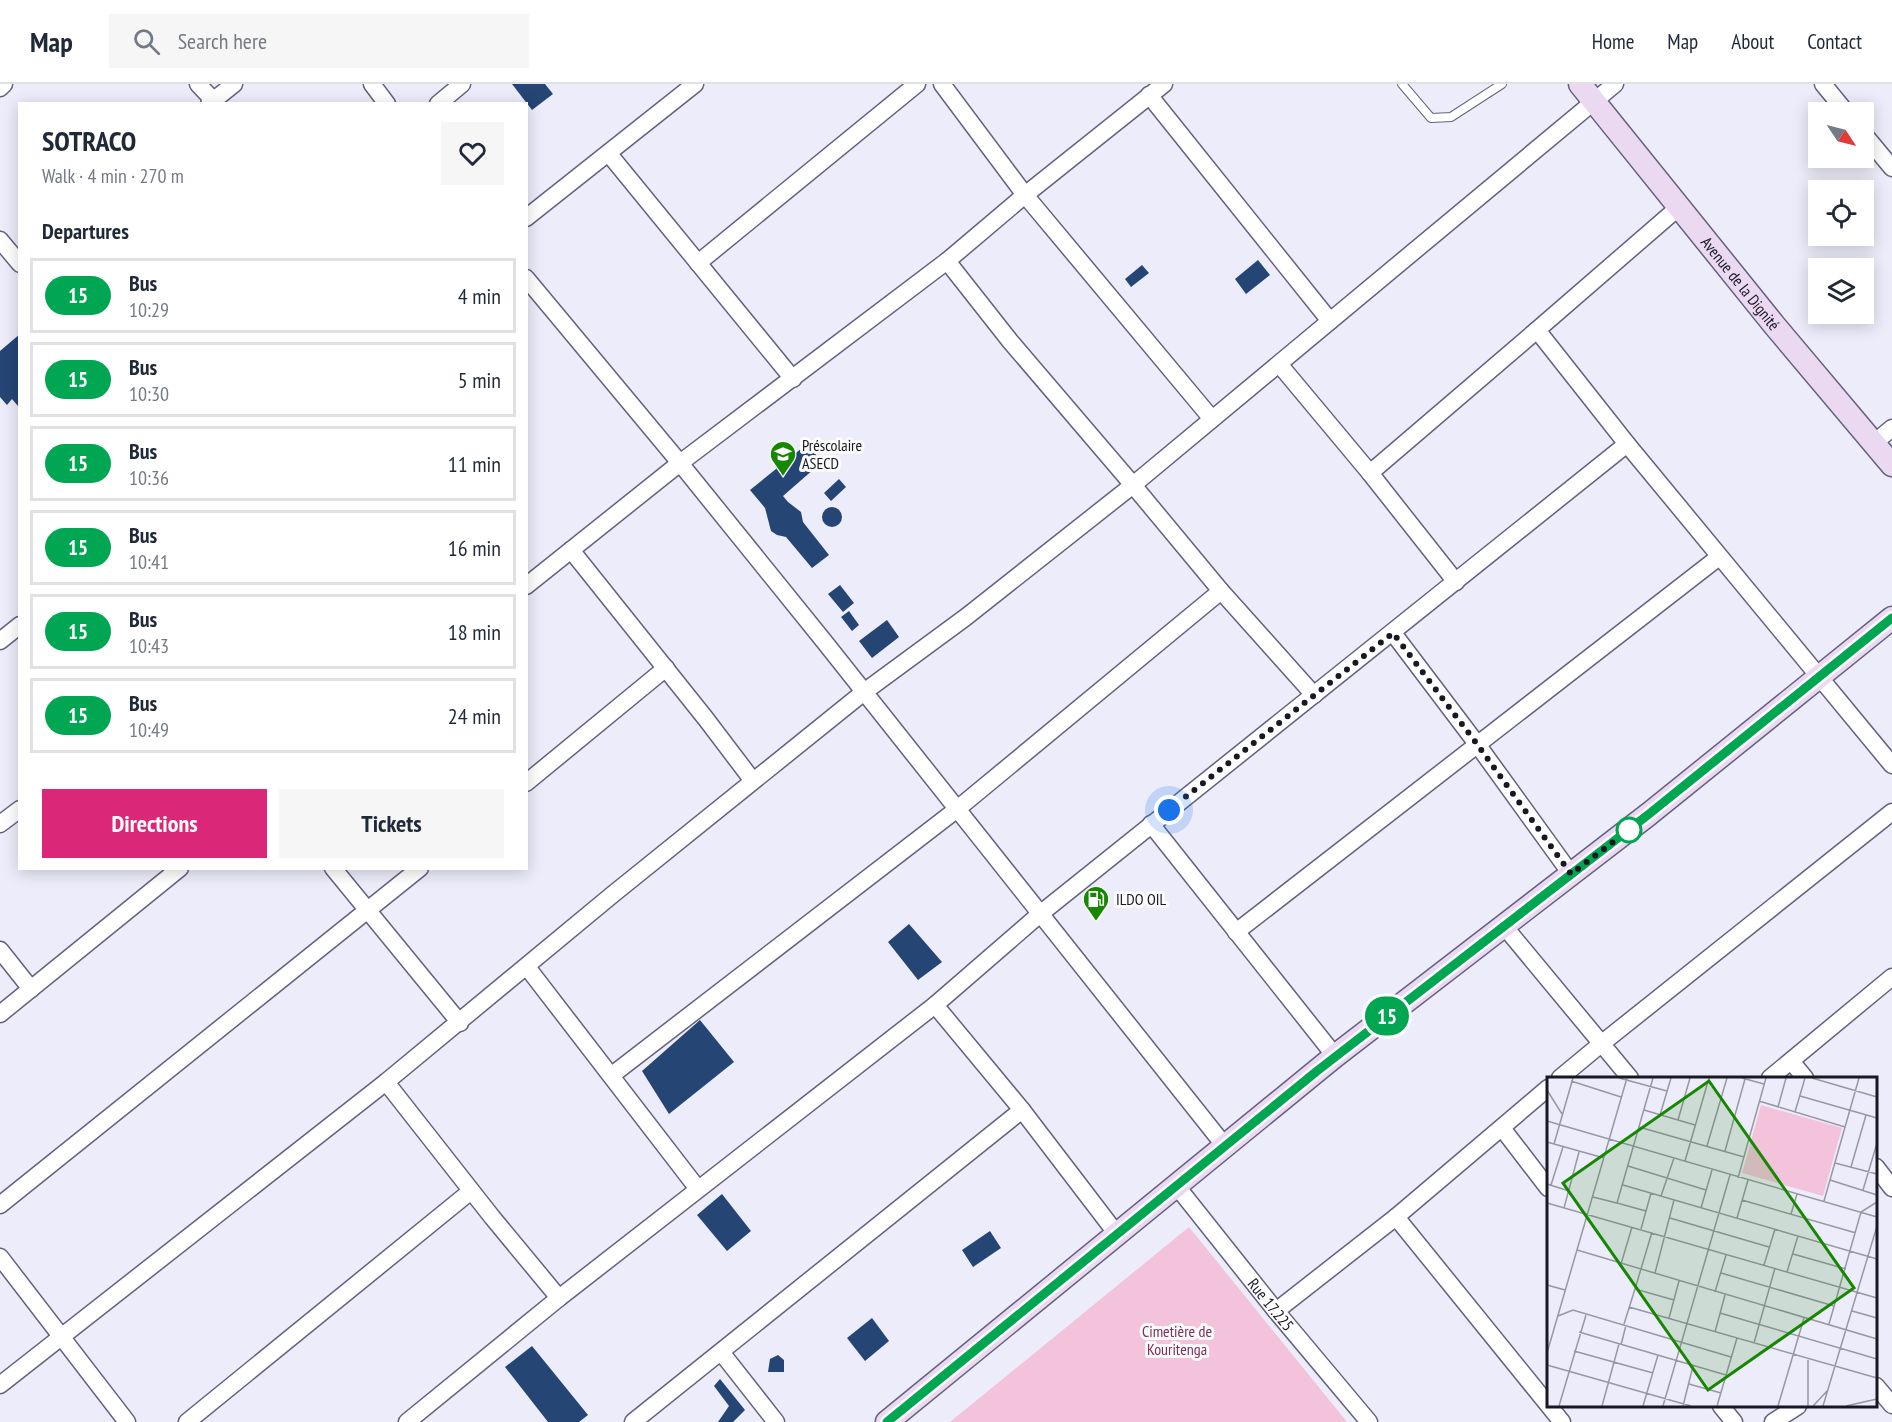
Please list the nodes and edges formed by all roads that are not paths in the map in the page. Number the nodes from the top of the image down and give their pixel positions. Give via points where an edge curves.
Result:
1 (4, 84) edge
2 (198, 84) edge
3 (234, 84) edge
4 (372, 84) edge
5 (462, 84) edge
6 (695, 84) edge
7 (917, 84) edge
8 (942, 84) edge
9 (1164, 84) edge
10 (1402, 84) edge
11 (1502, 84) edge
12 (1614, 84) edge
13 (1826, 85) edge
14 (0, 87) edge
15 (1587, 92) edge
16 (1149, 95) junction
17 (211, 102) edge
18 (386, 102) edge
19 (440, 102) edge
20 (1839, 102) edge
21 (1874, 146) edge
22 (609, 154) junction
23 (1892, 168) edge
24 (1025, 195) junction
25 (1679, 207) junction
26 (528, 216) edge
27 (0, 240) edge
28 (18, 260) edge
29 (947, 261) junction
30 (698, 263) junction
31 (528, 280) edge
32 (1330, 321) junction
33 (1537, 330) junction
34 (1279, 364) junction
35 (793, 379) junction
36 (1212, 419) junction
37 (1892, 428) edge
38 (1874, 443) junction
39 (1627, 444) junction
40 (680, 463) junction
41 (1892, 465) edge
42 (1370, 473) junction
43 (1133, 485) junction
44 (571, 550) junction
45 (1719, 556) junction
46 (1456, 582) junction
47 (528, 584) edge
48 (1221, 591) junction
49 (1892, 618) edge
50 (18, 626) edge
51 (1393, 633) junction
52 (0, 640) edge
53 (666, 668) junction
54 (1820, 676) junction
55 (864, 692) junction
56 (1314, 695) junction
57 (1477, 744) junction
58 (1892, 765) edge
59 (528, 781) edge
60 (753, 781) junction
61 (18, 810) edge
62 (956, 810) junction
63 (1892, 812) edge
64 (0, 824) edge
65 (1151, 824) junction
66 (178, 870) edge
67 (335, 870) edge
68 (417, 870) edge
69 (1571, 874) junction
70 (367, 910) junction
71 (1040, 914) junction
72 (1504, 926) junction
73 (1236, 932) junction
74 (0, 950) edge
75 (527, 967) junction
76 (1892, 977) edge
77 (30, 989) junction
78 (935, 1005) junction
79 (0, 1014) edge
80 (460, 1023) junction
81 (1600, 1044) junction
82 (1335, 1056) junction
83 (1791, 1061) junction
84 (612, 1075) junction
85 (1561, 1077) edge
86 (1629, 1077) edge
87 (1771, 1077) edge
88 (1804, 1077) edge
89 (386, 1082) junction
90 (1547, 1089) edge
91 (1022, 1110) junction
92 (1502, 1128) junction
93 (1224, 1145) junction
94 (1877, 1169) edge
95 (1175, 1184) junction
96 (1547, 1187) edge
97 (1892, 1188) edge
98 (698, 1189) junction
99 (471, 1191) junction
100 (0, 1206) edge
101 (1396, 1217) junction
102 (1116, 1233) junction
103 (0, 1257) edge
104 (559, 1298) junction
105 (1276, 1311) junction
106 (60, 1336) junction
107 (721, 1352) junction
108 (0, 1385) edge
109 (1877, 1388) edge
110 (1547, 1403) edge
111 (1892, 1405) edge
112 (1550, 1407) edge
113 (1722, 1407) edge
114 (1796, 1407) edge
115 (127, 1422) edge
116 (187, 1422) edge
117 (407, 1422) edge
118 (633, 1422) edge
119 (776, 1422) edge
120 (886, 1422) edge
121 (1369, 1422) edge
122 (1562, 1422) edge
123 (1734, 1422) edge
124 (1773, 1422) edge

1 - 14 street
2 - 17 street
3 - 17 street
4 - 18 street
5 - 19 street
6 - 22 street
7 - 30 street
8 - 24 street
9 - 16 street
10 - 11 lane via 1431,118 1451,117
12 - 15 street
13 - 20 street
15 - 25 main road, Avenue de la Dignité
15 - 32 street
16 - 24 street
16 - 32 street
21 - 23 street
22 - 26 street
22 - 30 street
24 - 29 street
24 - 36 street
25 - 33 street
25 - 38 main road, Avenue de la Dignité
27 - 28 street
29 - 35 street
29 - 43 street
30 - 35 street
31 - 40 street
32 - 34 street
33 - 39 street
33 - 42 street
34 - 36 street
34 - 42 street
35 - 40 street
36 - 43 street
37 - 38 street
38 - 41 main road, Avenue de la Dignité
39 - 45 street
39 - 46 street
40 - 44 street
40 - 55 street
42 - 46 street
43 - 48 street
43 - 55 street
44 - 47 street
44 - 53 street
45 - 54 street
45 - 57 street
46 - 51 street
48 - 56 street
48 - 62 street
49 - 54 main road
50 - 52 street
51 - 56 street
51 - 57 street
53 - 59 street
53 - 60 street
54 - 58 street
54 - 69 main road
55 - 60 street
55 - 62 street
56 - 65 street
57 - 69 street
57 - 73 street
60 - 75 street
61 - 64 street
62 - 71 street
62 - 84 street
63 - 81 street
65 - 71 street
65 - 73 street
66 - 77 street
67 - 70 street
68 - 70 street
69 - 72 main road
70 - 80 street
70 - 100 street
71 - 78 street
71 - 93 street
72 - 81 street
72 - 82 main road
73 - 82 street
74 - 77 street
75 - 80 street
75 - 84 street
76 - 83 street
77 - 79 street
78 - 91 street
78 - 98 street
80 - 89 street
81 - 85 street
81 - 86 street
82 - 93 main road
83 - 87 street
83 - 88 street
84 - 98 street
89 - 99 street
89 - 106 street
90 - 92 street
91 - 102 street
91 - 107 street
92 - 96 street
92 - 101 street
93 - 95 main road
94 - 97 street
95 - 102 main road
95 - 105 street, Rue 17.225
98 - 104 street
99 - 104 street
99 - 116 street
101 - 105 street
101 - 110 street
102 - 120 main road
103 - 106 street
104 - 117 street
105 - 121 street, Rue 17.225
106 - 108 street
106 - 115 street
107 - 118 street
107 - 119 street
109 - 111 street
112 - 122 street
113 - 123 street
114 - 124 street

